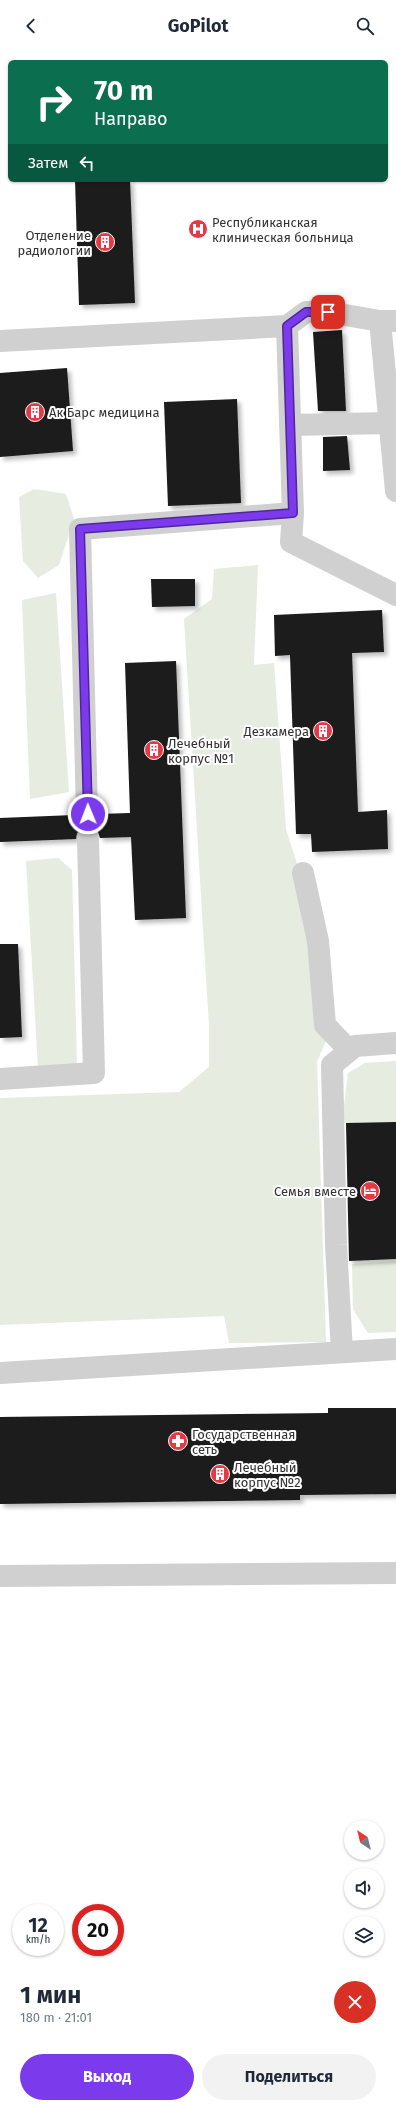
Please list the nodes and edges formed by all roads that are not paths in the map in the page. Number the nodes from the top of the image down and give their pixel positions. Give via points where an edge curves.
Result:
1 (388, 321) edge
2 (287, 326) junction
3 (0, 341) edge
4 (390, 423) junction
5 (290, 425) junction
6 (396, 491) edge
7 (293, 513) junction
8 (396, 595) edge
9 (88, 814) dead end
10 (88, 839) dead end
11 (303, 873) dead end
12 (396, 1043) edge
13 (349, 1050) junction
14 (0, 1079) edge
15 (396, 1349) edge
16 (342, 1352) junction
17 (0, 1374) edge
18 (396, 1573) edge
19 (0, 1576) edge

1 - 2 lane via 328,312 306,312
1 - 4 lane
2 - 3 lane
2 - 5 lane
4 - 5 lane
4 - 6 lane
5 - 7 lane
7 - 8 lane via 291,542
7 - 9 lane via 80,529
10 - 14 lane via 94,1073
11 - 13 lane via 318,941 325,1025
12 - 13 lane via 355,1046
13 - 16 lane via 332,1065 336,1245
15 - 16 lane
16 - 17 lane
18 - 19 lane

